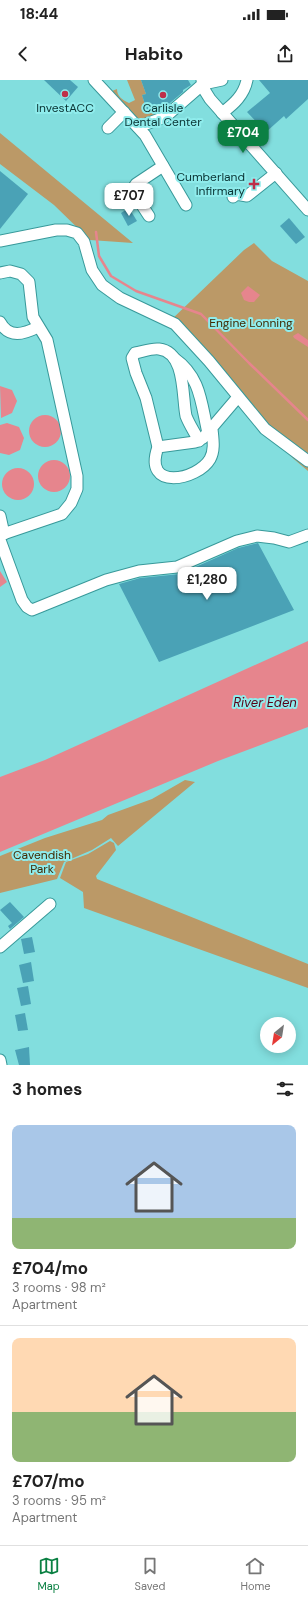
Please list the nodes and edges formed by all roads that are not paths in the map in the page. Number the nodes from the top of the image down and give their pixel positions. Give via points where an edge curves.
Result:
1 (94, 80) edge
2 (222, 80) edge
3 (247, 80) edge
4 (202, 82) edge
5 (124, 112) junction
6 (222, 113) junction
7 (138, 127) junction
8 (108, 128) dead end
9 (163, 166) junction
10 (276, 173) junction
11 (233, 197) dead end
12 (186, 205) dead end
13 (308, 210) edge
14 (149, 216) dead end
15 (0, 241) edge
16 (0, 272) edge
17 (0, 322) edge
18 (38, 327) junction
19 (172, 357) junction
20 (238, 397) junction
21 (210, 431) junction
22 (199, 441) junction
23 (158, 447) junction
24 (308, 461) edge
25 (0, 516) edge
26 (308, 535) edge
27 (1, 537) edge
28 (50, 904) dead end
29 (0, 947) edge
30 (0, 1060) edge
31 (1, 1065) edge

1 - 5 street
2 - 4 street
3 - 6 street via 238,100
4 - 6 street via 210,99
4 - 7 street via 165,117
5 - 7 street
5 - 8 street
6 - 10 street
7 - 9 street
9 - 12 street
9 - 14 street via 136,184 132,190
10 - 11 street via 247,196 236,194
10 - 13 street
15 - 20 street via 56,230 77,233 84,242 92,270 102,285 120,298 175,324
16 - 18 street via 21,274 29,282 33,317
17 - 18 street via 4,329 14,334 25,333
18 - 27 street via 47,340 77,476 77,489 71,503 62,514
19 - 21 street via 186,366 197,384
19 - 22 street via 181,376 187,417
19 - 23 street via 160,349 134,353 132,356
20 - 21 street
20 - 24 street via 265,429
21 - 22 street
21 - 23 street via 213,447 210,459 190,474 175,478 160,475 154,464
22 - 23 street
25 - 27 street
26 - 27 street via 289,542 257,536 237,541 182,565 106,580 32,610 27,608 22,600
28 - 29 street
30 - 31 street

